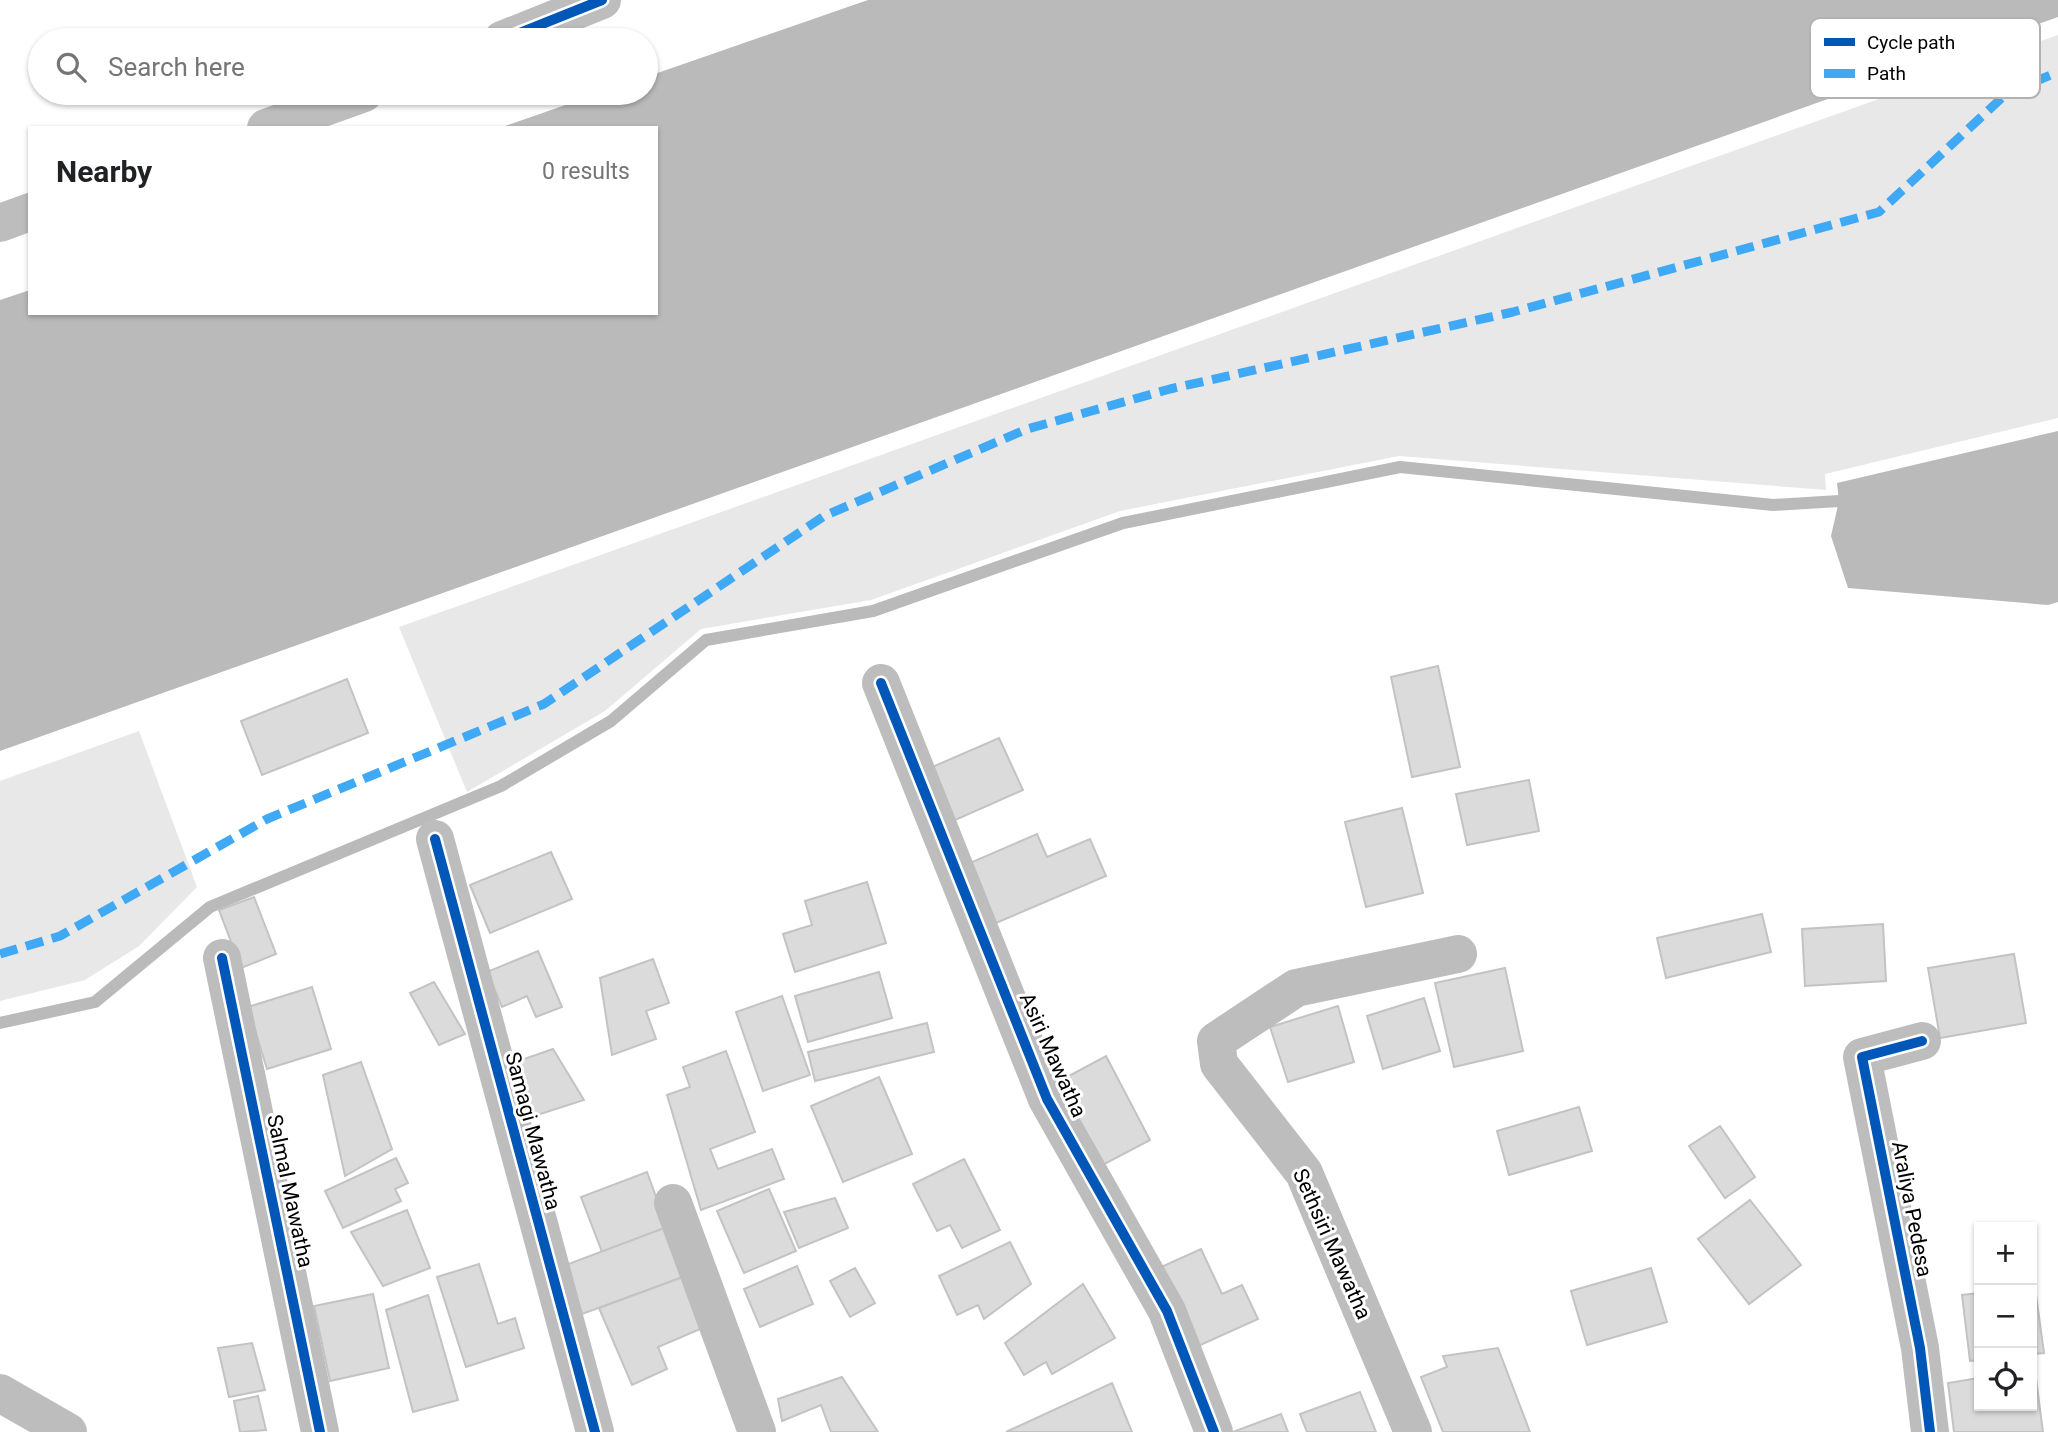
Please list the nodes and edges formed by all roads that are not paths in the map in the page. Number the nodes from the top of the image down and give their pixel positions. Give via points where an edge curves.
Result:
1 (602, 0) edge
2 (532, 28) edge
3 (330, 105) edge
4 (272, 126) edge
5 (28, 213) edge
6 (0, 223) edge
7 (881, 683) dead end
8 (435, 839) dead end
9 (1458, 954) dead end
10 (222, 958) dead end
11 (1922, 1041) dead end
12 (673, 1203) dead end
13 (0, 1394) edge
14 (68, 1432) edge
15 (320, 1432) edge
16 (595, 1432) edge
17 (757, 1432) edge
18 (1214, 1432) edge
19 (1413, 1432) edge
20 (1930, 1432) edge

1 - 2 street
3 - 4 street
5 - 6 street
7 - 18 street, Asiri Mawatha via 1047,1099 1167,1311
8 - 16 street, Samagi Mawatha
9 - 19 street, Sethsiri Mawatha via 1296,988 1216,1041 1219,1064 1304,1173
10 - 15 street, Salmal Mawatha
11 - 20 street, Araliya Pedesa via 1862,1057 1920,1348
12 - 17 street
13 - 14 street

